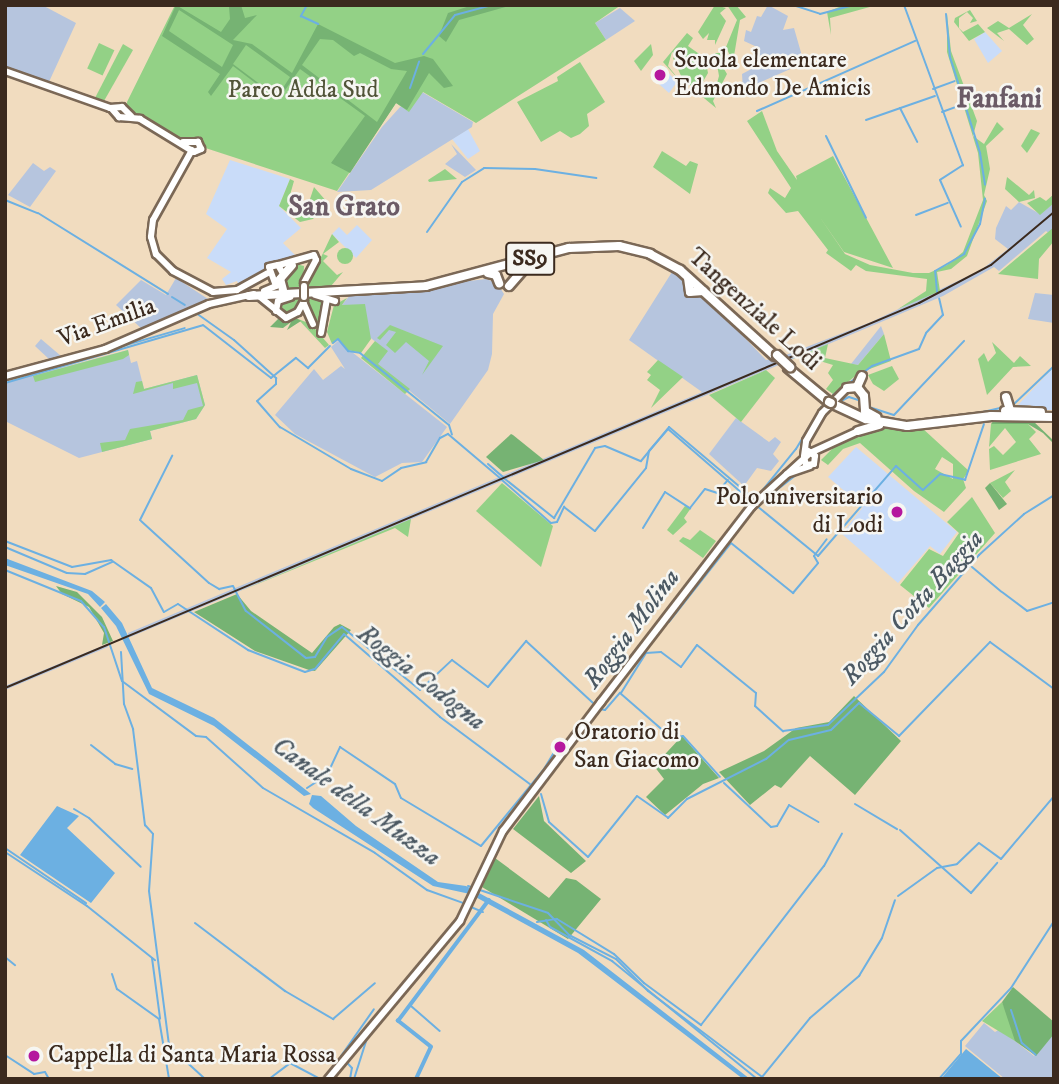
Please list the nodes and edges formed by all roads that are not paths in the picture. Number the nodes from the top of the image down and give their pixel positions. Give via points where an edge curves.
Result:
1 (5, 71) edge
2 (560, 251) junction
3 (308, 262) junction
4 (292, 265) junction
5 (276, 273) junction
6 (451, 281) junction
7 (499, 283) dead end
8 (509, 286) dead end
9 (283, 290) junction
10 (367, 290) junction
11 (295, 291) junction
12 (252, 295) junction
13 (318, 295) junction
14 (304, 299) junction
15 (220, 300) joint
16 (327, 300) junction
17 (335, 301) dead end
18 (277, 313) junction
19 (289, 317) junction
20 (321, 333) dead end
21 (776, 355) junction
22 (5, 376) edge
23 (862, 376) dead end
24 (857, 387) junction
25 (847, 388) joint
26 (833, 403) junction
27 (864, 403) junction
28 (1006, 406) junction
29 (990, 414) junction
30 (853, 415) junction
31 (1051, 415) edge
32 (966, 420) junction
33 (885, 421) junction
34 (899, 425) junction
35 (858, 431) junction
36 (835, 444) junction
37 (806, 453) junction
38 (813, 464) junction
39 (783, 476) junction
40 (328, 1079) edge

1 - 5 main road via 127,114 193,148 153,220 156,254 169,269 209,291 229,292
2 - 6 highway, SS9
2 - 8 highway via 529,262
2 - 21 highway, SS9 via 597,245 628,247 657,257 685,274 690,292 706,292
3 - 4 main road
3 - 5 main road
3 - 14 main road, bridge
4 - 5 main road
4 - 9 highway via 279,281
5 - 9 highway
5 - 12 main road via 273,290
6 - 7 highway via 491,273
6 - 10 highway, SS9
9 - 11 highway
10 - 12 highway, SS9
10 - 13 highway
11 - 12 highway, Tangenziale Lodi / SS9
11 - 21 highway, Tangenziale Lodi / SS9 via 434,282 576,244 619,244 649,250 680,267
12 - 15 main road, Tangenziale Lodi / SS9
12 - 18 main road via 265,299
13 - 16 main road
13 - 18 main road via 282,298
14 - 19 main road
14 - 19 main road via 313,324
15 - 22 main road, Via Emilia / SS9 via 113,346
16 - 17 main road
16 - 20 main road via 317,324
18 - 19 main road
21 - 26 highway, Tangenziale Lodi, bridge
23 - 24 highway
24 - 25 highway
24 - 27 highway
25 - 37 main road via 828,405
26 - 27 highway via 855,409
26 - 30 highway
26 - 33 highway, Tangenziale Lodi
27 - 33 highway via 869,414
28 - 29 highway
28 - 31 highway
28 - 32 highway
28 - 32 highway via 989,426 984,420
29 - 31 highway, Tangenziale Lodi
29 - 33 highway, Tangenziale Lodi via 924,423
30 - 34 highway
30 - 35 highway via 864,422
32 - 34 highway
34 - 35 highway
35 - 36 main road
36 - 37 main road
36 - 38 main road
37 - 38 main road
37 - 38 main road
37 - 39 main road
38 - 39 main road
39 - 40 main road via 746,513 508,825 468,906

